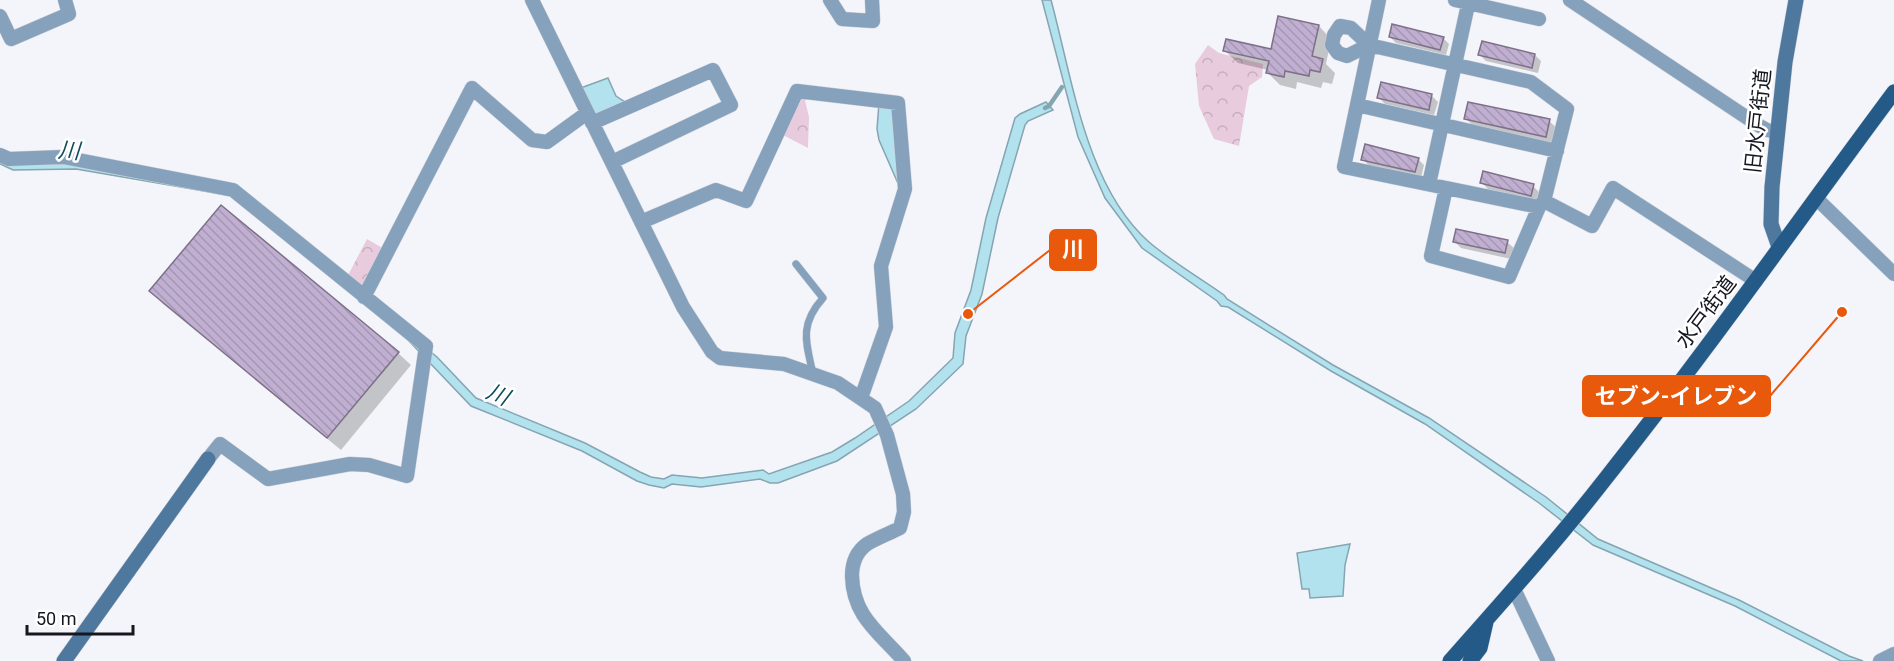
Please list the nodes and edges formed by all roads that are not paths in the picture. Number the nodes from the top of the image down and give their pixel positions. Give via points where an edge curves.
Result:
1 (65, 0) edge
2 (532, 0) edge
3 (831, 0) edge
4 (872, 0) edge
5 (1379, 0) edge
6 (1455, 0) edge
7 (1570, 0) edge
8 (1796, 0) edge
9 (1469, 2) edge
10 (0, 16) edge
11 (1539, 19) dead end
12 (1369, 45) junction
13 (1456, 66) junction
14 (1894, 92) edge
15 (1357, 105) junction
16 (589, 118) junction
17 (1442, 124) junction
18 (1777, 132) junction
19 (1557, 151) junction
20 (0, 155) edge
21 (612, 162) junction
22 (1429, 184) junction
23 (1446, 188) junction
24 (1816, 198) junction
25 (1542, 204) junction
26 (641, 222) junction
27 (1779, 247) junction
28 (796, 264) dead end
29 (1894, 274) edge
30 (1756, 281) junction
31 (364, 297) junction
32 (813, 374) junction
33 (861, 398) junction
34 (208, 459) joint
35 (1514, 590) junction
36 (1486, 619) junction
37 (1894, 654) edge
38 (64, 661) edge
39 (904, 661) edge
40 (1450, 661) edge
41 (1470, 661) edge
42 (1548, 661) edge
43 (1880, 661) edge

1 - 10 street via 69,14 11,39
2 - 16 street
3 - 4 street via 842,19 873,21
5 - 12 street
6 - 9 street
7 - 18 street via 1758,125
8 - 18 street, 旧水戸街道
9 - 11 street
9 - 13 street
12 - 13 street
12 - 15 street
13 - 17 street
13 - 19 street via 1531,82 1567,109
14 - 24 main road, 水戸街道
15 - 17 street
15 - 22 street via 1344,167
16 - 21 street
16 - 21 street via 713,70 730,105
16 - 31 street via 547,142 532,140 472,88
17 - 19 street
17 - 22 street
18 - 27 street, 旧水戸街道 via 1771,224
19 - 25 street
20 - 31 street via 9,159 63,157 233,190
21 - 26 street
22 - 23 street
23 - 25 street
23 - 25 street via 1431,256 1509,277
24 - 27 main road, 水戸街道
24 - 29 street
25 - 30 street via 1592,226 1613,188
26 - 32 street via 683,307 712,352 720,358 784,364
26 - 33 street via 717,190 746,201 797,91 898,103 905,189 881,266 886,327
27 - 30 main road, 水戸街道
28 - 32 lane via 823,298 811,312 806,339
30 - 35 main road, 水戸街道 via 1605,480
31 - 34 street via 426,346 407,476 350,464 268,479 220,444
32 - 33 street via 838,383
33 - 39 street via 875,408 887,435 904,512 900,528 866,545 858,554 852,566 852,582 857,606
34 - 38 street
35 - 36 main road, 水戸街道
35 - 42 street
36 - 40 main road, 水戸街道
36 - 41 main road via 1480,648
37 - 43 street

